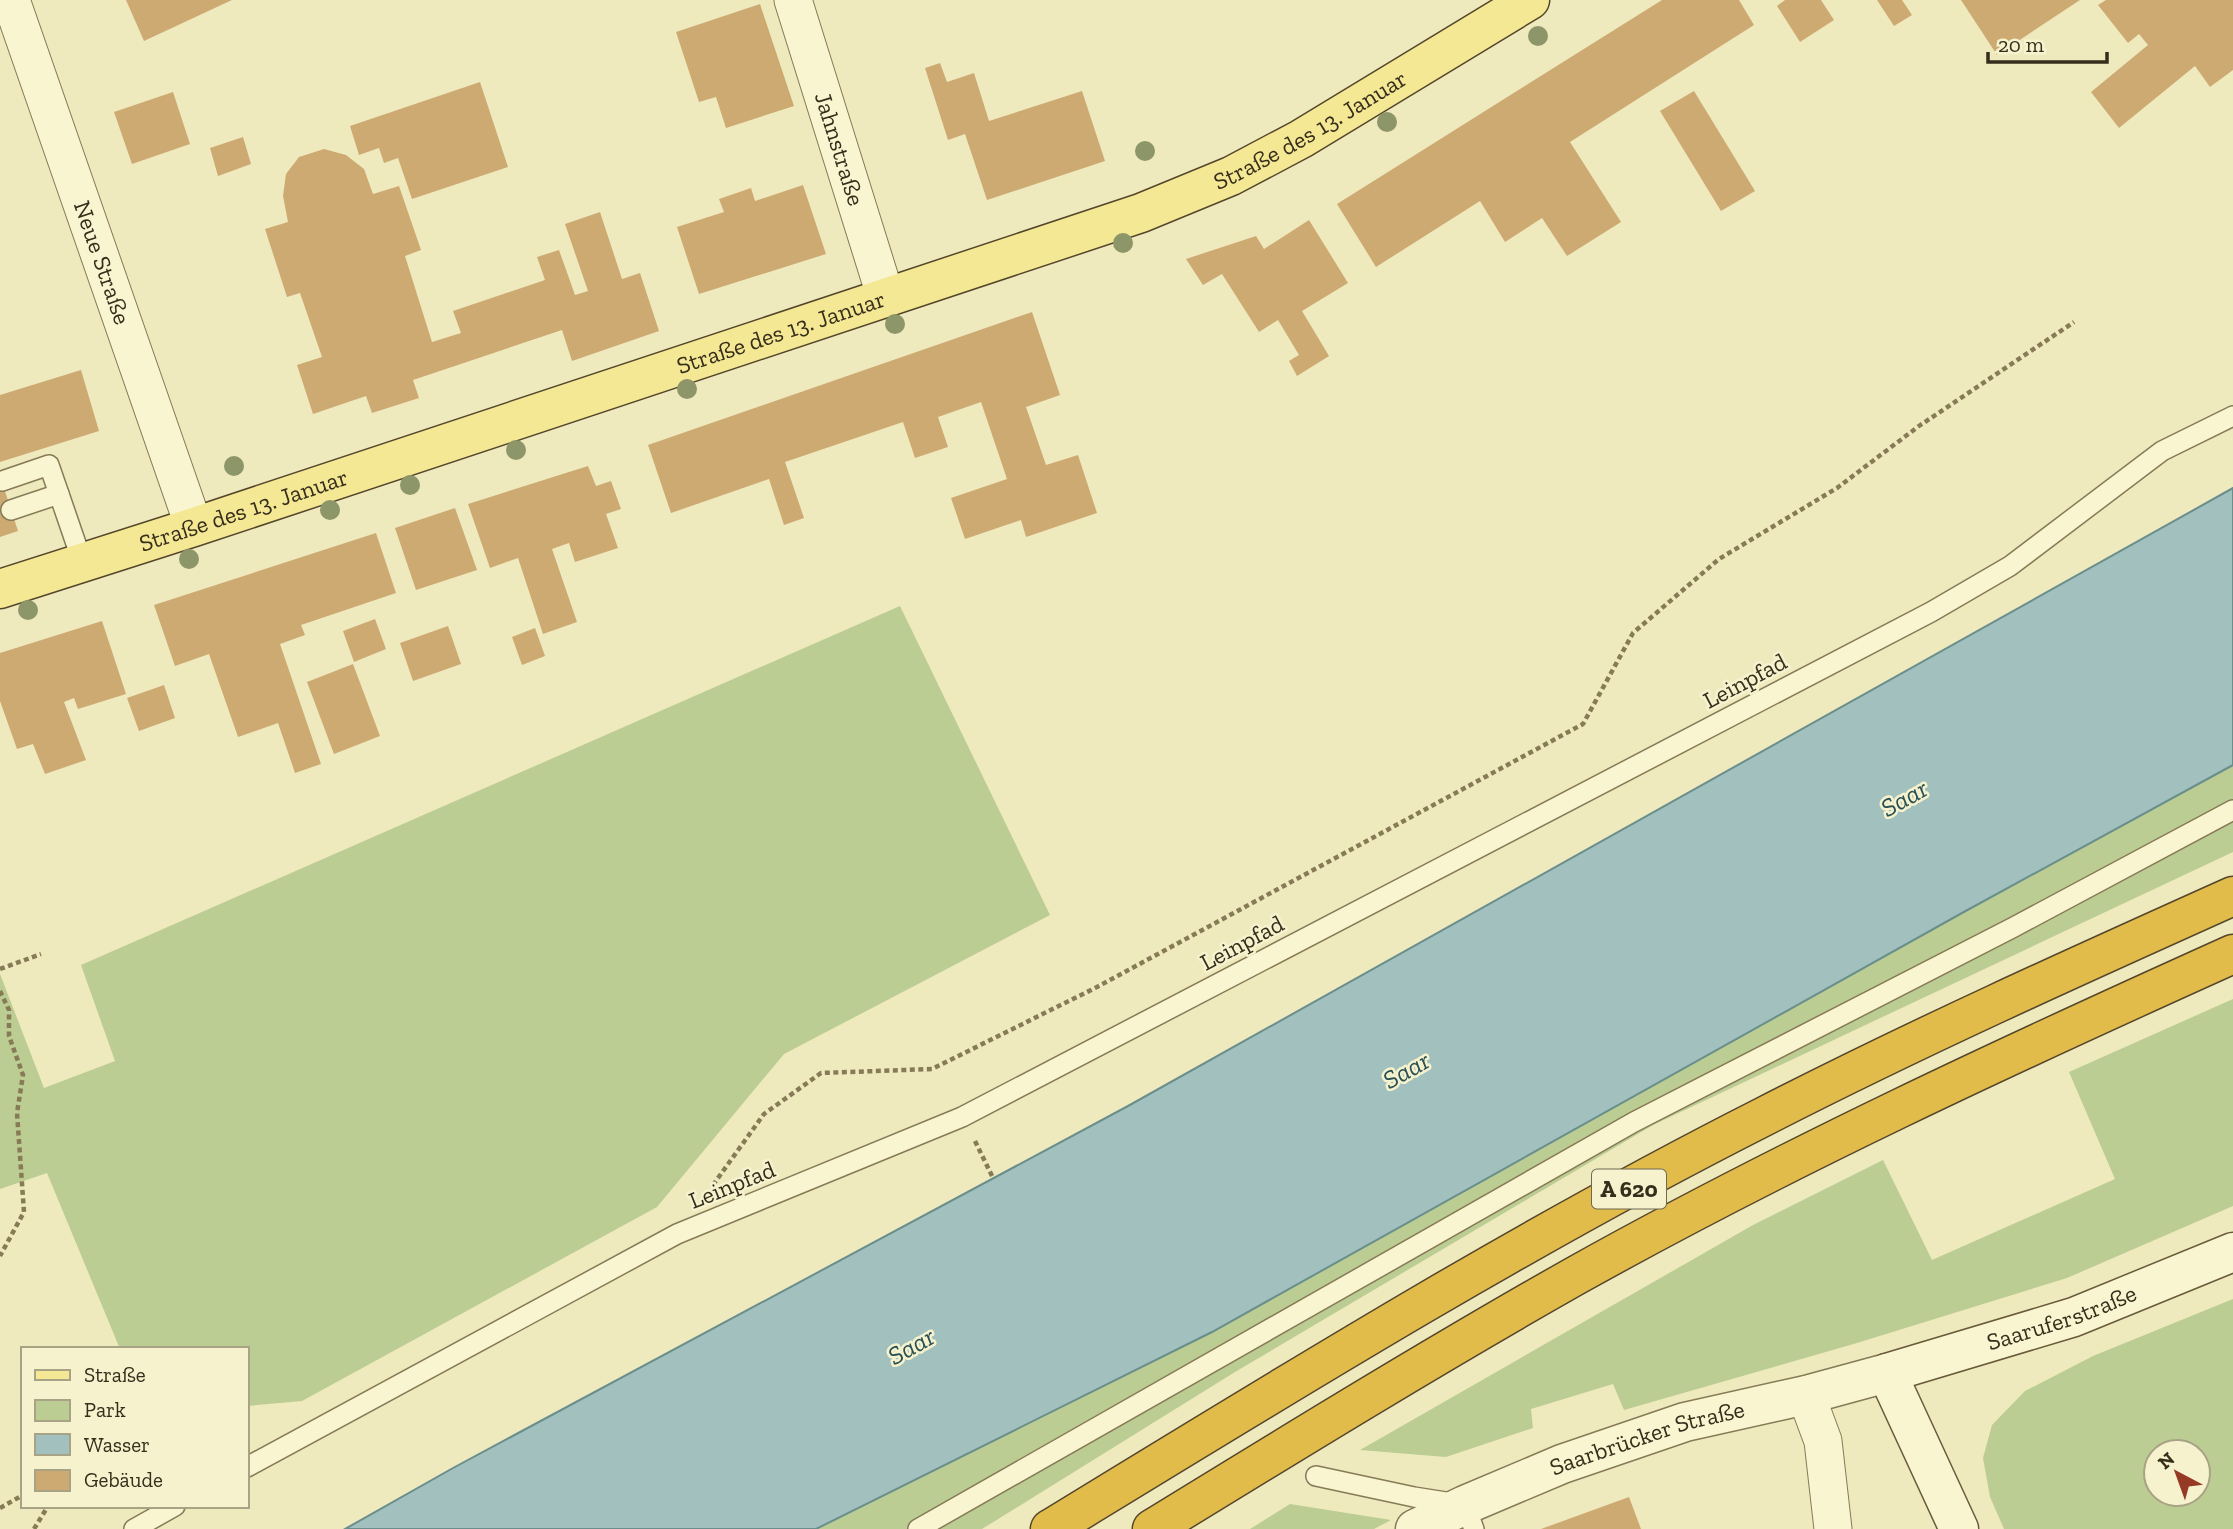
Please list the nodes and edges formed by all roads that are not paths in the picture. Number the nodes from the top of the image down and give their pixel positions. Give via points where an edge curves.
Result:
1 (11, 0) edge
2 (793, 0) edge
3 (1530, 0) edge
4 (886, 298) junction
5 (2233, 416) edge
6 (2, 481) dead end
7 (59, 494) junction
8 (11, 510) dead end
9 (194, 527) junction
10 (83, 564) junction
11 (0, 589) edge
12 (2233, 810) edge
13 (2233, 896) edge
14 (2233, 954) edge
15 (2233, 1252) edge
16 (1887, 1373) junction
17 (1806, 1395) junction
18 (248, 1466) edge
19 (1316, 1476) dead end
20 (171, 1508) edge
21 (1470, 1517) edge
22 (134, 1529) edge
23 (918, 1529) edge
24 (1051, 1529) edge
25 (1152, 1529) edge
26 (1415, 1529) edge
27 (1833, 1529) edge
28 (1959, 1529) edge

1 - 9 street, Neue Straße
2 - 4 street, Jahnstraße
3 - 4 main road, Straße des 13. Januar via 1301,139 1231,176 1141,213
4 - 9 main road, Straße des 13. Januar
5 - 18 lane, Leinpfad via 2162,451 2010,566 1931,612 962,1117 677,1234
6 - 7 lane via 49,466
7 - 8 lane
7 - 10 lane
9 - 10 main road, Straße des 13. Januar
10 - 11 main road, Straße des 13. Januar
12 - 23 lane via 1634,1122
13 - 24 highway, A 620 via 2035,985 1762,1117 1554,1229
14 - 25 highway, A 620 via 1791,1162 1577,1275
15 - 16 main road, Saaruferstraße via 2074,1317
16 - 17 main road, Saarbrücker Straße
16 - 28 main road
17 - 21 main road, Saarbrücker Straße via 1685,1422 1562,1464
17 - 27 street via 1823,1441
19 - 21 lane via 1414,1497
20 - 22 lane
21 - 26 main road, Saarbrücker Straße

